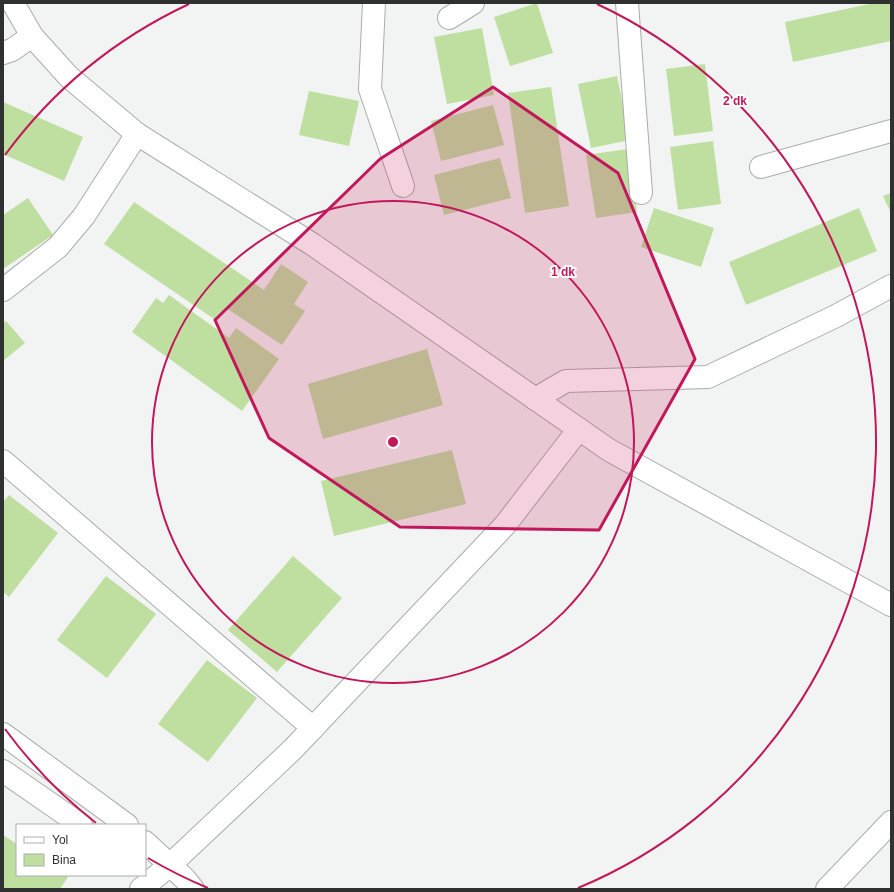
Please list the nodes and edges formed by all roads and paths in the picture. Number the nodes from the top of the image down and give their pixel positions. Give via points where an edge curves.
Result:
1 (13, 3) edge
2 (374, 3) edge
3 (473, 3) edge
4 (627, 3) edge
5 (449, 18) dead end
6 (32, 36) junction
7 (3, 53) edge
8 (891, 131) edge
9 (137, 134) junction
10 (761, 167) dead end
11 (403, 186) dead end
12 (641, 193) dead end
13 (891, 286) edge
14 (3, 290) edge
15 (535, 399) junction
16 (579, 429) junction
17 (3, 461) edge
18 (891, 605) edge
19 (313, 728) junction
20 (3, 734) edge
21 (3, 771) edge
22 (891, 822) edge
23 (80, 824) edge
24 (126, 824) edge
25 (146, 843) edge
26 (170, 865) junction
27 (147, 884) edge
28 (193, 889) edge
29 (827, 889) edge

1 - 6 street
2 - 11 street via 370,89
3 - 5 street
4 - 12 street
6 - 7 street
6 - 9 street via 69,77
8 - 10 street
9 - 14 street via 84,216 58,247
9 - 15 street via 312,244
13 - 15 street via 836,316 708,377 566,381
15 - 16 street
16 - 18 street via 609,450
16 - 19 street via 505,525
17 - 19 street
19 - 26 street via 294,749
20 - 24 street
21 - 23 street
22 - 29 street
25 - 26 street
26 - 27 street
26 - 28 street

